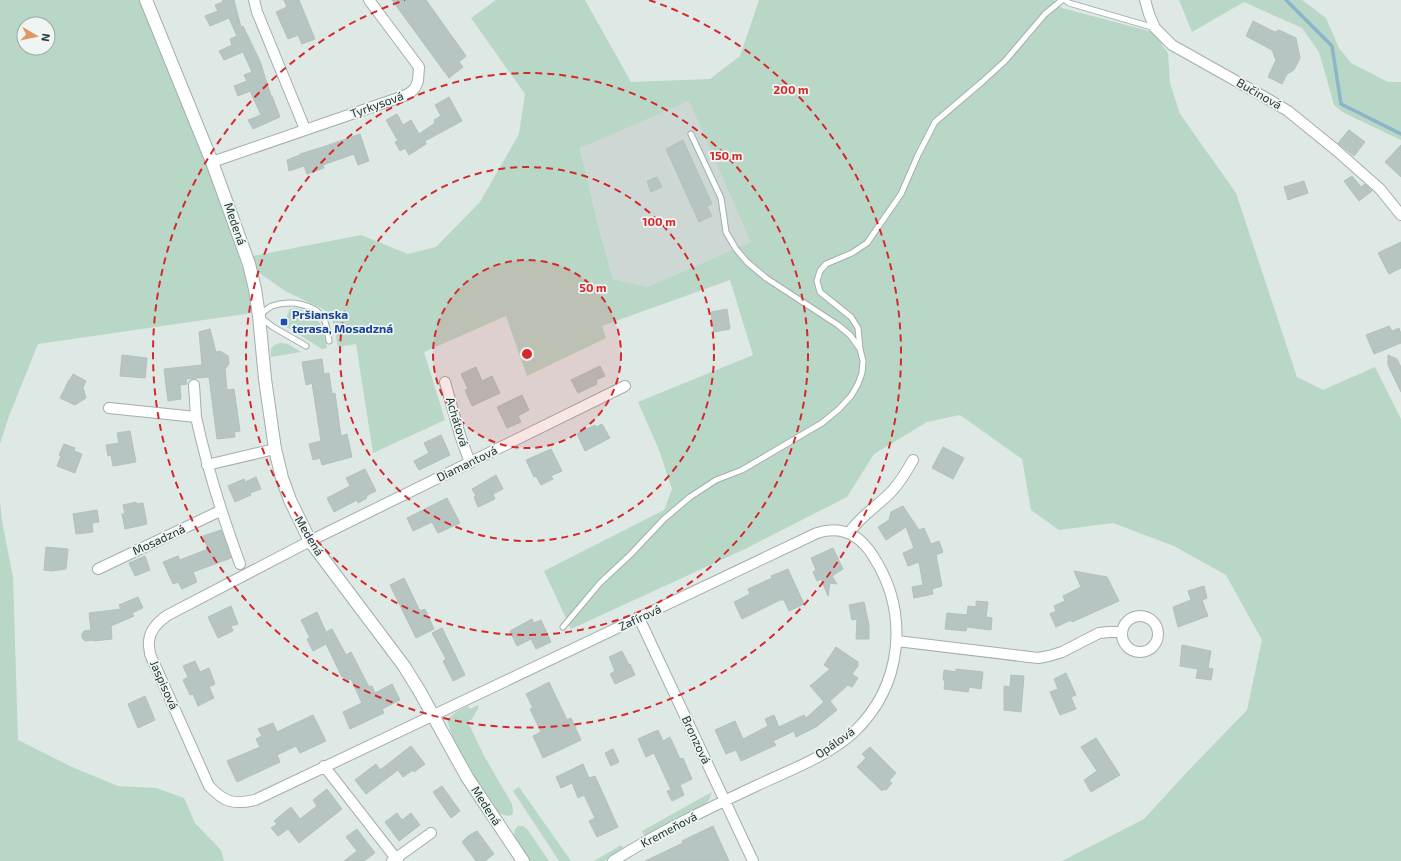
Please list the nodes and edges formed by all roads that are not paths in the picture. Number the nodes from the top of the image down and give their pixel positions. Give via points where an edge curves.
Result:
1 (146, 0) edge
2 (254, 0) edge
3 (369, 0) edge
4 (1062, 0) edge
5 (1065, 0) edge
6 (1145, 0) edge
7 (1156, 28) junction
8 (305, 129) junction
9 (692, 134) dead end
10 (212, 162) junction
11 (1401, 215) edge
12 (260, 316) junction
13 (329, 341) dead end
14 (306, 346) dead end
15 (860, 349) junction
16 (445, 382) dead end
17 (194, 385) dead end
18 (625, 386) dead end
19 (108, 408) dead end
20 (196, 417) junction
21 (275, 449) junction
22 (913, 460) dead end
23 (470, 463) junction
24 (207, 465) junction
25 (220, 511) junction
26 (849, 533) junction
27 (310, 541) junction
28 (240, 564) dead end
29 (98, 569) dead end
30 (885, 577) joint
31 (639, 618) junction
32 (563, 627) dead end
33 (1122, 632) dead end
34 (897, 641) junction
35 (433, 715) junction
36 (324, 766) junction
37 (725, 801) junction
38 (431, 833) dead end
39 (396, 860) edge
40 (523, 861) edge
41 (613, 861) edge
42 (753, 861) edge

1 - 10 street, Medená
2 - 8 street
3 - 8 street, Tyrkysová via 419,67 415,88 404,96
4 - 15 lane via 1045,14 1005,61 935,122 901,194 867,243 852,253 826,264 820,271 817,281 820,292 851,317 858,328
5 - 7 lane via 1069,4
6 - 7 street, Bučinová
7 - 11 street, Bučinová via 1172,45 1288,111 1380,189
8 - 10 street, Tyrkysová
9 - 15 lane via 721,198 726,232 736,249 766,278 838,325 850,335
10 - 12 street, Medená via 249,264
12 - 13 lane via 270,307 284,303 306,306 321,315 325,321
12 - 14 lane via 273,327
12 - 21 street, Medená via 265,379
15 - 32 lane via 862,373 851,396 839,409 822,423 742,470 716,480 690,497 664,519 632,554 600,583
16 - 23 street, Achátová
17 - 20 street
18 - 23 street, Diamantová
19 - 20 street
20 - 24 street
21 - 24 street
21 - 27 street, Medená via 290,500
22 - 26 street via 891,491 855,524
23 - 27 street, Diamantová
24 - 25 street
25 - 28 street
25 - 29 street, Mosadzná
26 - 30 street, Zafírová via 865,545
26 - 31 street, Zafírová via 837,530 817,533
27 - 35 street, Medená via 404,666
27 - 36 street, Jaspisová via 168,615 153,630 148,641 150,654 205,778 218,796 229,802 255,800
30 - 34 street, Opálová via 896,615
31 - 35 street, Zafírová
31 - 37 street, Bronzová
33 - 34 street via 1099,633 1062,652 1038,658
34 - 37 street, Opálová via 891,669 880,697 853,733 829,751
35 - 36 street, Jaspisová
35 - 40 street, Medená via 467,777
36 - 39 street
37 - 41 street, Kremeňová
37 - 42 street, Bronzová
38 - 39 street

